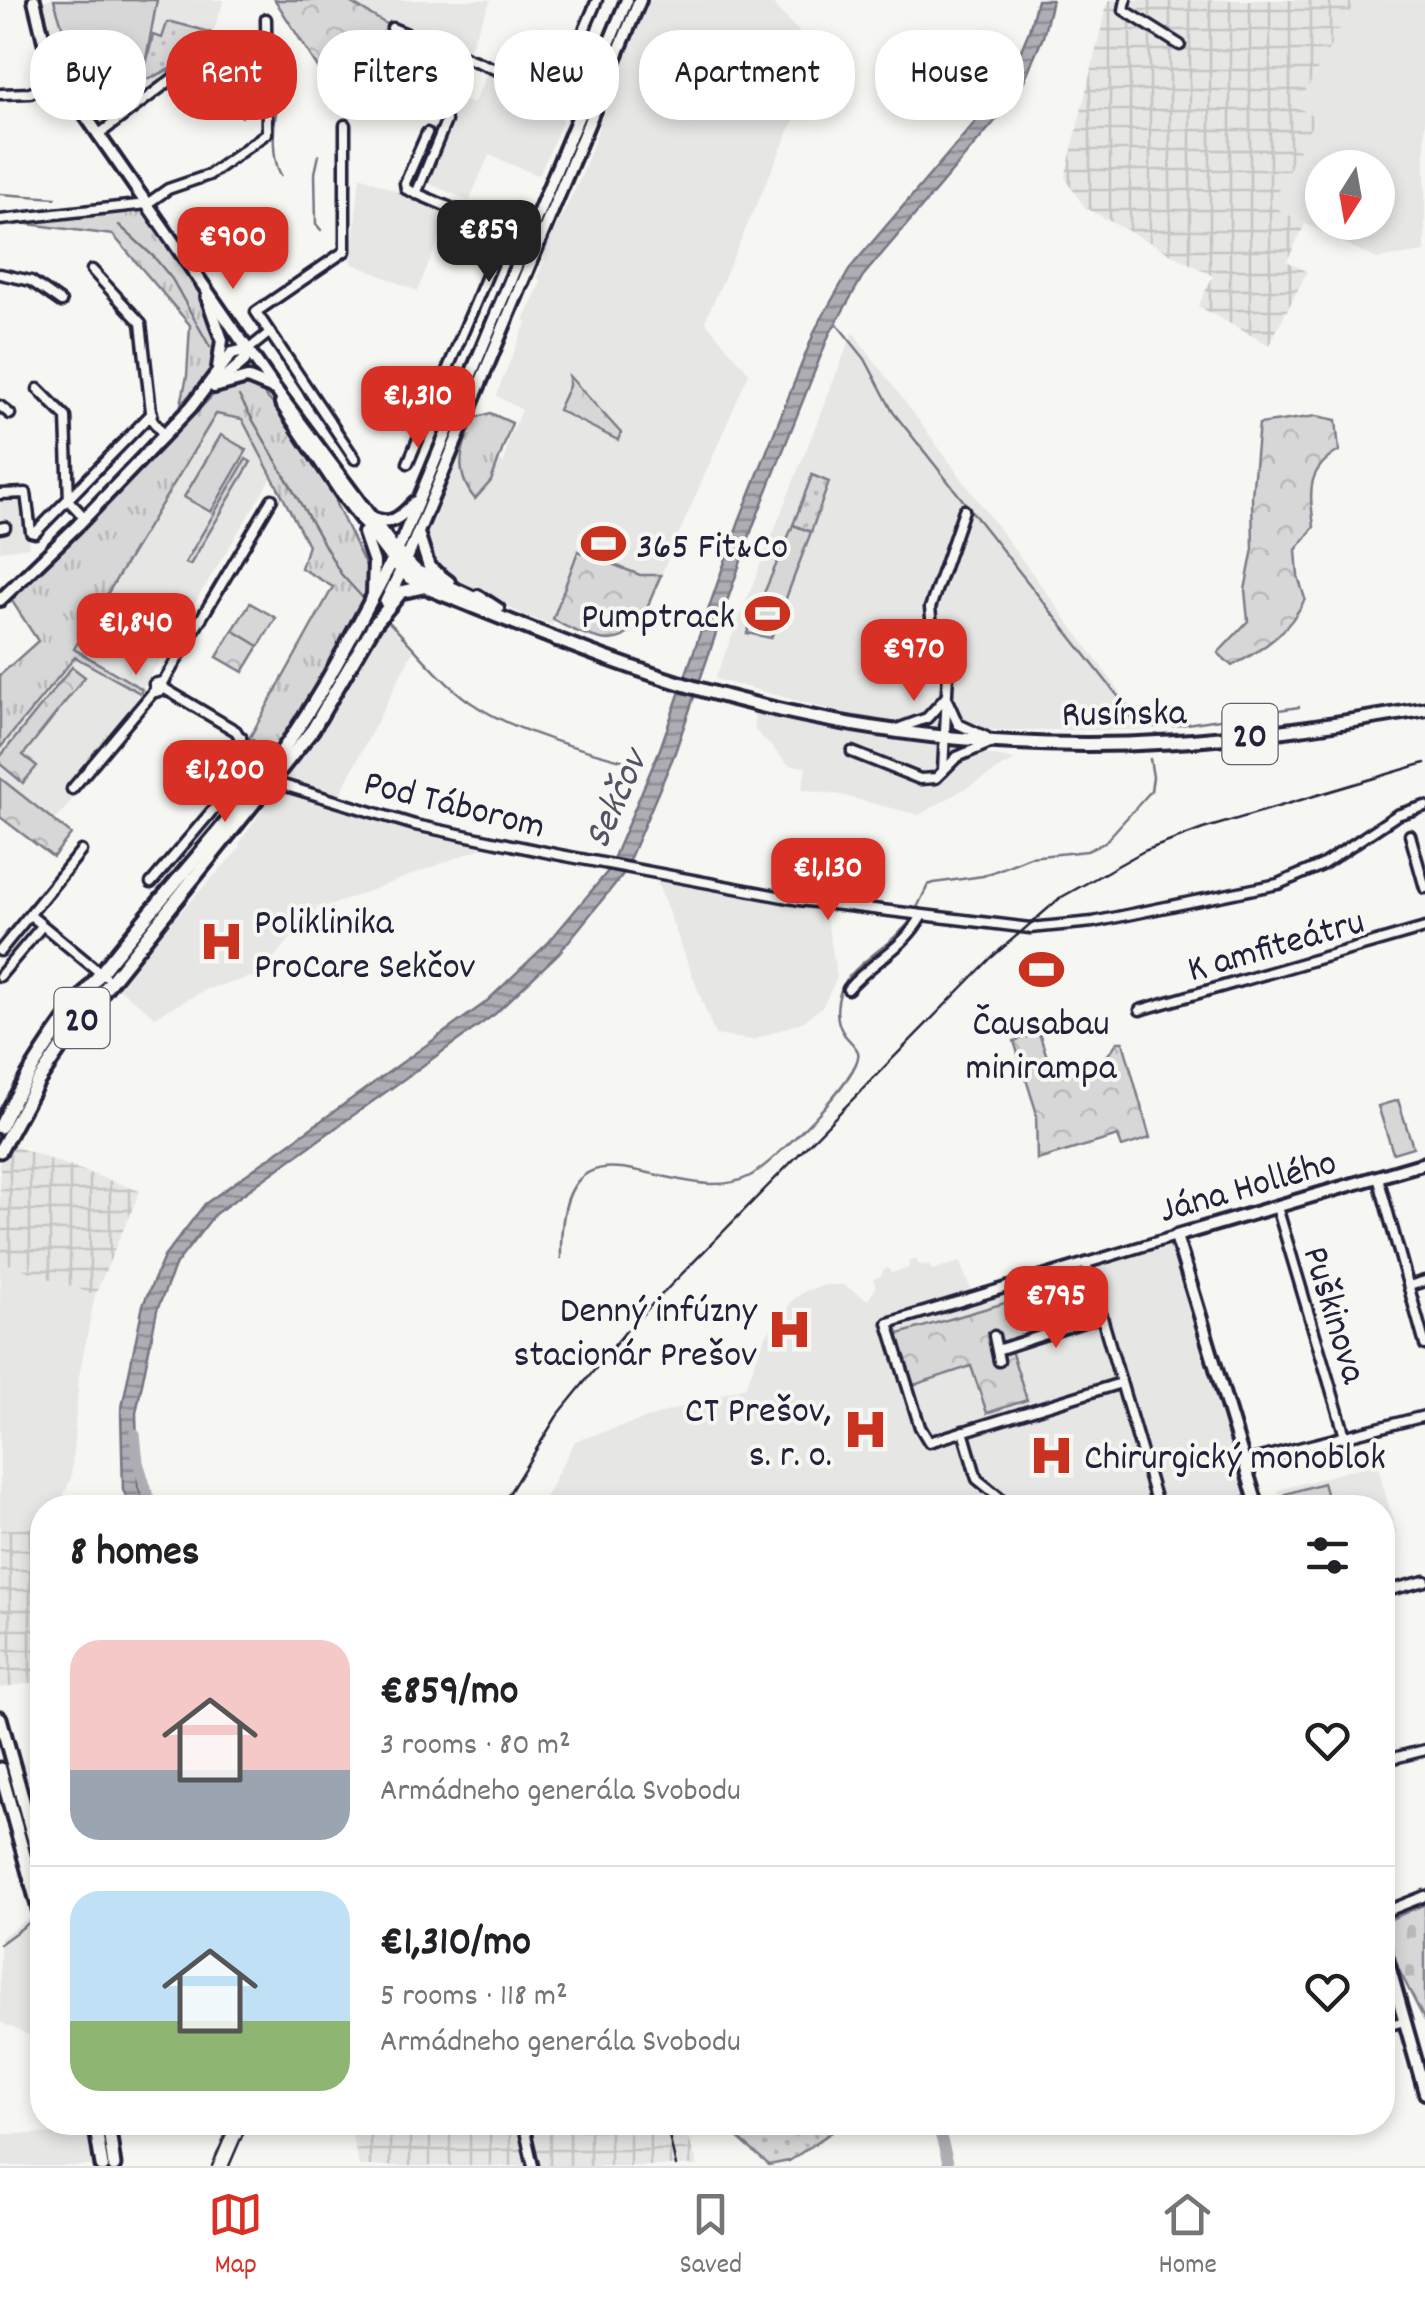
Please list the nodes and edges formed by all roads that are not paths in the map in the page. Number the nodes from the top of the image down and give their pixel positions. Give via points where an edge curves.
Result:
1 (34, 0) edge
2 (597, 0) edge
3 (627, 0) edge
4 (640, 0) edge
5 (1126, 0) edge
6 (266, 19) dead end
7 (392, 28) dead end
8 (41, 30) edge
9 (584, 30) edge
10 (617, 30) edge
11 (1180, 45) dead end
12 (619, 46) edge
13 (494, 69) edge
14 (166, 83) edge
15 (30, 93) edge
16 (1, 94) edge
17 (88, 120) edge
18 (586, 120) edge
19 (446, 121) dead end
20 (344, 125) dead end
21 (427, 133) dead end
22 (98, 135) junction
23 (416, 194) junction
24 (146, 204) junction
25 (0, 220) edge
26 (497, 252) junction
27 (526, 262) junction
28 (92, 270) dead end
29 (0, 274) edge
30 (195, 274) junction
31 (61, 302) dead end
32 (269, 332) junction
33 (249, 348) junction
34 (217, 372) junction
35 (38, 389) dead end
36 (212, 389) junction
37 (276, 390) junction
38 (0, 406) edge
39 (191, 407) junction
40 (152, 413) junction
41 (10, 414) dead end
42 (164, 435) junction
43 (355, 459) dead end
44 (408, 463) dead end
45 (341, 493) junction
46 (0, 494) edge
47 (422, 494) junction
48 (272, 499) dead end
49 (70, 501) junction
50 (964, 510) dead end
51 (368, 515) junction
52 (85, 518) junction
53 (418, 535) junction
54 (399, 561) junction
55 (432, 590) junction
56 (0, 600) edge
57 (371, 602) junction
58 (498, 610) junction
59 (374, 625) junction
60 (536, 630) junction
61 (161, 688) junction
62 (946, 698) junction
63 (1424, 709) edge
64 (894, 730) junction
65 (943, 737) junction
66 (243, 739) junction
67 (995, 741) junction
68 (282, 751) junction
69 (852, 752) dead end
70 (943, 771) junction
71 (269, 779) junction
72 (72, 789) dead end
73 (1425, 806) edge
74 (1410, 835) dead end
75 (81, 852) dead end
76 (151, 883) dead end
77 (1425, 888) edge
78 (30, 916) junction
79 (922, 917) junction
80 (42, 926) junction
81 (1425, 928) edge
82 (0, 952) edge
83 (0, 976) edge
84 (106, 979) junction
85 (848, 989) dead end
86 (1140, 1010) dead end
87 (2, 1127) edge
88 (0, 1151) edge
89 (1425, 1163) edge
90 (1378, 1177) junction
91 (1276, 1206) junction
92 (1176, 1236) junction
93 (1086, 1264) junction
94 (1425, 1281) edge
95 (1408, 1286) junction
96 (1102, 1316) junction
97 (994, 1336) dead end
98 (1425, 1345) edge
99 (998, 1350) junction
100 (999, 1361) dead end
101 (1121, 1383) junction
102 (1425, 1416) edge
103 (963, 1431) junction
104 (1345, 1436) junction
105 (1244, 1462) junction
106 (997, 1495) edge
107 (1155, 1495) edge
108 (1254, 1495) edge
109 (1425, 1581) edge
110 (1395, 1589) edge
111 (0, 1718) edge
112 (1425, 1750) edge
113 (1395, 1758) edge
114 (0, 1769) edge
115 (30, 1827) edge
116 (30, 1877) edge
117 (1425, 1896) edge
118 (1395, 1908) edge
119 (1395, 1986) edge
120 (1405, 2021) junction
121 (1395, 2024) edge
122 (1425, 2093) edge
123 (97, 2135) edge
124 (110, 2135) edge
125 (527, 2135) edge
126 (102, 2166) edge
127 (114, 2166) edge
128 (533, 2166) edge

1 - 8 street
2 - 9 street
3 - 10 street
4 - 12 street
5 - 11 street via 1124,10
6 - 24 street via 267,132 209,176
7 - 13 street
14 - 22 street
15 - 16 street
17 - 22 street
18 - 27 street
19 - 23 street
20 - 32 street via 345,251 256,312
21 - 23 street via 405,183
22 - 24 street
23 - 26 street via 488,224
24 - 25 street
24 - 30 street
26 - 27 street
26 - 44 street
27 - 47 street
27 - 53 street
28 - 40 street via 141,324
29 - 31 street via 30,282
30 - 33 street
30 - 34 street via 222,340
32 - 33 street
32 - 43 street
33 - 34 street via 232,353
33 - 36 street
33 - 37 street
34 - 39 street
35 - 49 street via 66,417
36 - 37 street via 247,378
36 - 39 street
37 - 45 street
37 - 51 street
38 - 41 street
39 - 42 street
40 - 42 street
40 - 49 street
42 - 52 street
45 - 54 street
45 - 57 street via 373,554
46 - 49 street via 26,493 35,533
47 - 51 street via 392,521
47 - 54 street
48 - 61 street
49 - 52 street
50 - 62 street via 930,608 932,626 949,652
51 - 54 street
52 - 56 street
53 - 54 street
53 - 58 street via 429,567
54 - 55 main road, Rusínska
54 - 57 main road, 20
54 - 58 main road, Rusínska / 20
54 - 59 main road
55 - 59 main road, 20 via 401,592
55 - 60 main road, Rusínska / 20
57 - 68 main road, 20
58 - 60 main road, Rusínska / 20
59 - 71 main road, 20 via 322,714
60 - 64 main road, Rusínska / 20 via 716,694
61 - 66 street
61 - 72 street
62 - 64 street via 927,718
62 - 65 street
62 - 67 street via 958,724
63 - 67 main road, Rusínska / 20 via 1184,741
64 - 65 main road, Rusínska / 20
65 - 67 main road, Rusínska / 20
65 - 70 street
66 - 68 street via 265,756
66 - 71 street
66 - 76 street via 228,758 239,778
67 - 70 street via 957,757
68 - 71 main road, 20
69 - 70 street via 920,780
71 - 79 street, Pod Táborom via 434,830
71 - 84 main road, 20
73 - 79 street, Pod Táborom via 1397,815 1322,865 1278,884 1052,928
74 - 77 street
75 - 78 street
78 - 80 street
78 - 82 street
79 - 85 street via 901,945
80 - 83 street
80 - 84 street
81 - 86 street, K amfiteátru
84 - 87 main road, 20 via 45,1050
87 - 88 main road, 20
89 - 90 street, Jána Hollého
90 - 91 street, Jána Hollého
90 - 95 street
91 - 92 street, Jána Hollého
91 - 104 street, Puškinova
92 - 93 street, Jána Hollého
92 - 105 street
93 - 96 street
93 - 103 street, Jána Hollého via 888,1323 930,1442
94 - 95 street
95 - 98 street
96 - 99 street
96 - 101 street
97 - 99 street
99 - 100 street
101 - 103 street, Jána Hollého
101 - 107 street
102 - 104 street
103 - 106 street via 977,1480
104 - 105 street
105 - 108 street
109 - 110 street
111 - 115 main road
112 - 113 street
114 - 116 main road
117 - 118 street
119 - 120 street
120 - 121 street
120 - 122 street
123 - 126 main road
124 - 127 main road
125 - 128 street

